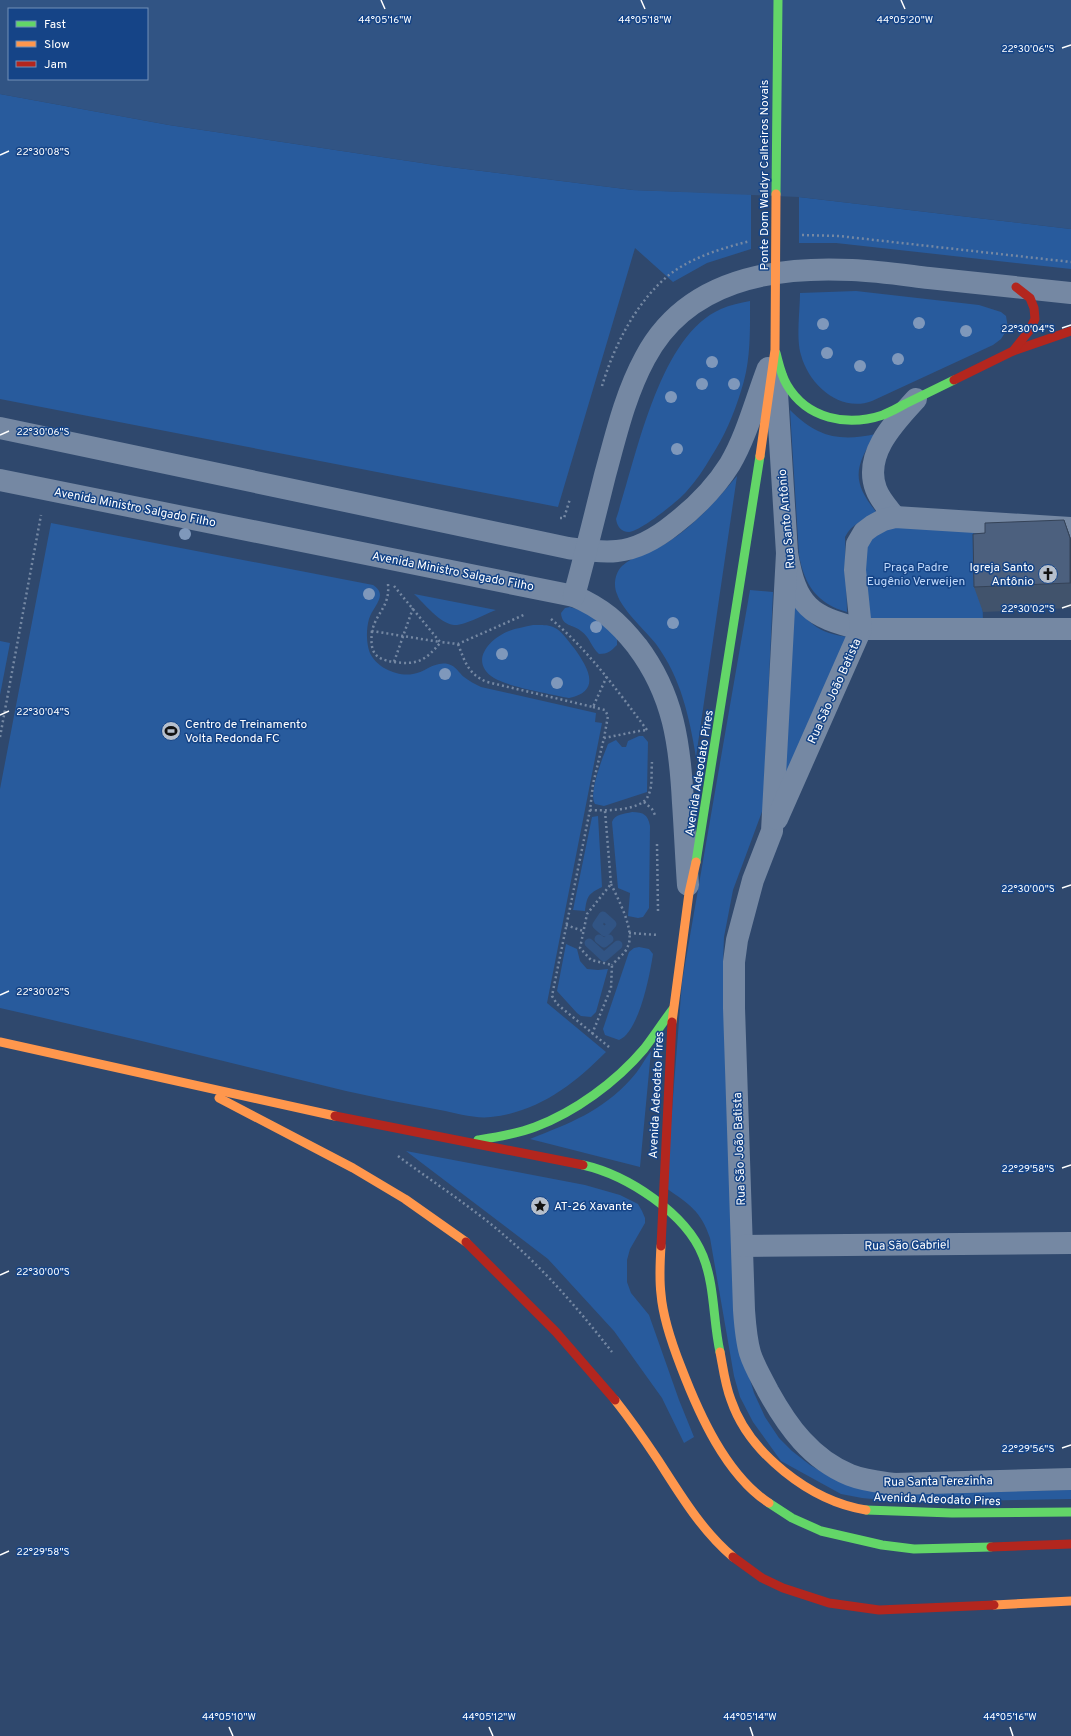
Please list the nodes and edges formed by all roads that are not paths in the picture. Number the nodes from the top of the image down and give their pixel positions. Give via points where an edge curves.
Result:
1 (778, 0) edge
2 (1016, 287) junction
3 (1071, 293) edge
4 (1071, 331) edge
5 (775, 350) junction
6 (1013, 351) junction
7 (918, 398) junction
8 (0, 428) edge
9 (0, 480) edge
10 (895, 517) junction
11 (1071, 528) edge
12 (586, 550) junction
13 (787, 553) junction
14 (574, 596) junction
15 (861, 629) junction
16 (1071, 629) edge
17 (772, 831) junction
18 (689, 893) junction
19 (673, 1009) junction
20 (0, 1042) edge
21 (189, 1083) junction
22 (462, 1143) junction
23 (662, 1206) junction
24 (1071, 1243) edge
25 (742, 1246) junction
26 (813, 1452) joint
27 (1071, 1479) edge
28 (1071, 1512) edge
29 (1071, 1544) edge
30 (1063, 1592) dead end
31 (1071, 1601) edge
32 (1025, 1602) junction

1 - 5 main road, Ponte Dom Waldyr Calheiros Novais
2 - 3 street
2 - 6 main road via 1030,298 1035,319
2 - 12 street via 853,270 807,270 738,282 694,301 675,316 659,335 633,381 619,420
4 - 6 main road
5 - 7 main road via 788,388 812,411 827,418 854,421 870,418
5 - 12 street via 736,451 718,481 704,498 687,515 648,541 618,551
5 - 13 street, Rua Santo Antônio
5 - 18 main road, Avenida Adeodato Pires via 700,844
6 - 7 main road
7 - 10 street via 890,430 876,453 873,466 876,490
8 - 12 street
9 - 14 street, Avenida Ministro Salgado Filho
10 - 11 street
10 - 15 street, Rua São João Batista via 872,526 864,532 857,544 855,570
12 - 14 street
13 - 15 street, Rua Santo Antônio via 796,589 806,606 821,617
13 - 17 street, Rua São João Batista
14 - 18 street, Avenida Ministro Salgado Filho via 610,615 646,658 661,686 671,712 680,759
15 - 16 street, Rua Santo Antônio
15 - 17 street, Rua São João Batista
17 - 25 street, Rua São João Batista via 745,907 734,962
18 - 19 main road, Avenida Adeodato Pires
19 - 22 main road via 640,1053 581,1102 535,1127 506,1136
19 - 23 main road, Avenida Adeodato Pires
20 - 21 main road
21 - 22 main road
21 - 32 main road via 328,1153 401,1195 464,1241 554,1330 596,1377 629,1418 704,1528 742,1566 792,1592 849,1608 879,1610
22 - 23 main road via 611,1173 630,1182
23 - 28 main road, Avenida Adeodato Pires via 686,1230 701,1250 710,1283 717,1339 731,1400 742,1426 759,1449 779,1469 797,1482 848,1506 876,1511 964,1515
23 - 29 main road via 661,1296 667,1324 686,1381 711,1435 745,1482 766,1501 792,1518 821,1531 882,1545 922,1549
24 - 25 street, Rua São Gabriel
25 - 26 street, Rua São João Batista via 745,1324 750,1353 787,1424
26 - 27 street, Rua Santa Terezinha via 851,1475 888,1483
30 - 32 main road
31 - 32 main road

